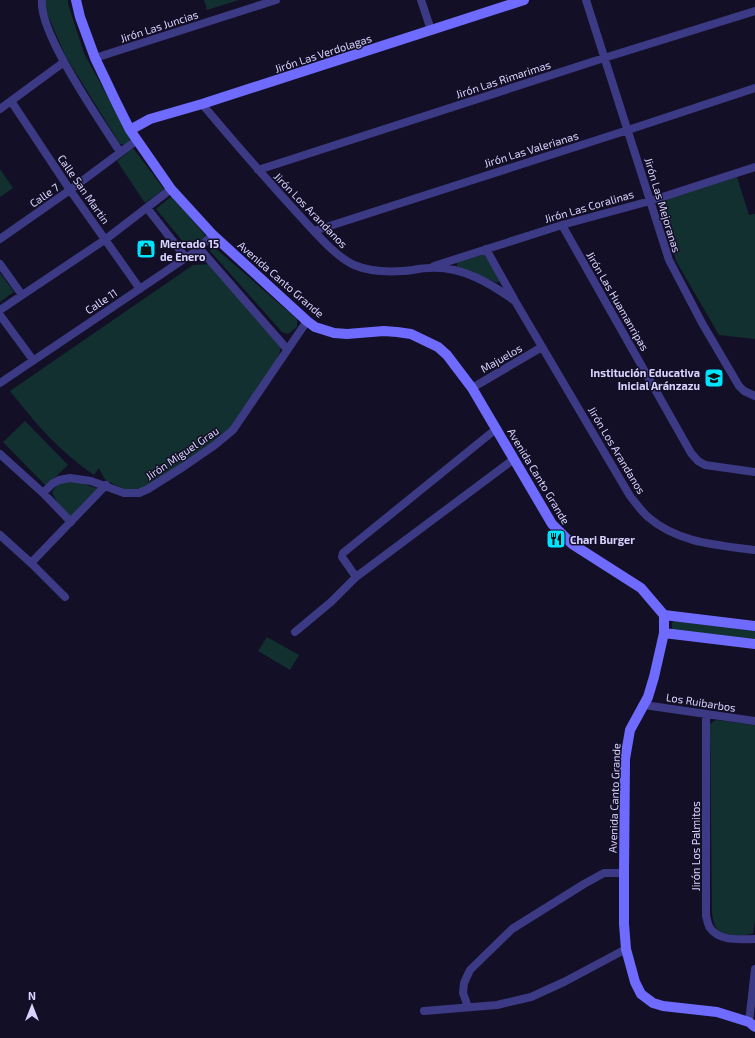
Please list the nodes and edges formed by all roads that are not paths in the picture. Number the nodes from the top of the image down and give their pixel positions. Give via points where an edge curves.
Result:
1 (42, 0) edge
2 (76, 0) edge
3 (276, 0) edge
4 (421, 0) edge
5 (524, 0) edge
6 (586, 0) edge
7 (755, 11) edge
8 (431, 30) junction
9 (95, 58) junction
10 (604, 58) junction
11 (64, 62) junction
12 (755, 88) edge
13 (11, 101) junction
14 (202, 104) junction
15 (0, 109) edge
16 (130, 130) junction
17 (628, 130) junction
18 (137, 140) junction
19 (120, 152) junction
20 (755, 167) edge
21 (258, 170) junction
22 (171, 189) junction
23 (70, 190) junction
24 (650, 201) junction
25 (148, 208) junction
26 (562, 225) junction
27 (314, 231) junction
28 (213, 235) junction
29 (0, 239) edge
30 (106, 239) junction
31 (199, 248) junction
32 (486, 249) junction
33 (186, 258) junction
34 (0, 264) edge
35 (430, 268) junction
36 (140, 288) junction
37 (22, 295) junction
38 (515, 301) junction
39 (0, 310) edge
40 (0, 315) edge
41 (307, 321) junction
42 (542, 347) junction
43 (287, 349) junction
44 (33, 360) junction
45 (0, 383) edge
46 (472, 388) junction
47 (755, 396) edge
48 (496, 429) junction
49 (0, 454) edge
50 (514, 459) junction
51 (755, 472) edge
52 (106, 485) junction
53 (43, 493) junction
54 (71, 522) junction
55 (0, 535) edge
56 (755, 550) edge
57 (31, 563) junction
58 (356, 577) junction
59 (65, 597) dead end
60 (664, 615) junction
61 (755, 626) edge
62 (295, 632) dead end
63 (664, 633) junction
64 (755, 644) edge
65 (644, 704) junction
66 (706, 715) junction
67 (755, 721) edge
68 (624, 873) junction
69 (755, 939) edge
70 (626, 949) junction
71 (755, 969) edge
72 (468, 1007) junction
73 (424, 1011) dead end
74 (752, 1025) edge

1 - 11 street via 44,17
2 - 9 street, Avenida Canto Grande
3 - 9 street, Jirón Las Juncias
4 - 8 street
5 - 8 street, Jirón Las Verdolagas
6 - 10 street, Jirón Las Mejoranas
7 - 10 street, Jirón Las Rimarimas
8 - 14 street, Jirón Las Verdolagas
9 - 16 street, Avenida Canto Grande
10 - 17 street, Jirón Las Mejoranas
10 - 21 street, Jirón Las Rimarimas
11 - 13 street
11 - 19 street
12 - 17 street, Jirón Las Valerianas
13 - 15 street
13 - 23 street, Calle San Martin
14 - 16 street, Jirón Las Verdolagas via 150,119
14 - 21 street, Jirón Los Arandanos
16 - 18 street, Avenida Canto Grande
17 - 24 street, Jirón Las Mejoranas
17 - 27 street, Jirón Las Valerianas
18 - 19 street, Calle 7
18 - 22 street, Avenida Canto Grande
19 - 23 street, Calle 7
20 - 24 street, Jirón Las Coralinas
21 - 27 street, Jirón Los Arandanos
22 - 25 street
22 - 28 street, Avenida Canto Grande
23 - 29 street, Calle 7
23 - 30 street, Calle San Martin
24 - 26 street, Jirón Las Coralinas
24 - 47 street, Jirón Las Mejoranas via 669,260 702,323 739,386
25 - 30 street
25 - 33 street
26 - 32 street, Jirón Las Coralinas
26 - 51 street, Jirón Las Huamanripas via 691,453 705,465
27 - 35 street, Jirón Los Arandanos via 340,256 354,265 382,271
28 - 31 street, Calle 11
28 - 41 street, Avenida Canto Grande
30 - 36 street, Calle San Martin
30 - 37 street
31 - 33 street, Calle 11
31 - 43 street
32 - 35 street, Jirón Las Coralinas
32 - 38 street
33 - 36 street, Calle 11
34 - 37 street
35 - 38 street, Jirón Los Arandanos via 472,275
36 - 44 street, Calle 11
37 - 39 street
38 - 42 street, Jirón Los Arandanos
40 - 44 street
41 - 43 street, Jirón Miguel Grau
41 - 46 street, Avenida Canto Grande via 315,327 334,333 384,331 411,334 438,347
42 - 46 street, Majuelos
42 - 56 street, Jirón Los Arandanos via 630,496 647,517 672,534 687,540
43 - 52 street, Jirón Miguel Grau via 233,430 215,445 154,486 139,493 124,494
44 - 45 street, Calle 11
46 - 48 street, Avenida Canto Grande
48 - 50 street, Avenida Canto Grande
48 - 58 street via 343,553 342,557
49 - 53 street
50 - 58 street
50 - 60 street, Avenida Canto Grande via 546,515 560,534 641,588
52 - 53 street, Jirón Miguel Grau via 91,480 70,478 52,484
52 - 54 street
53 - 54 street
54 - 57 street
55 - 57 street
57 - 59 street
58 - 62 street
60 - 61 street
60 - 63 street, Avenida Canto Grande
63 - 64 street
63 - 65 street, Avenida Canto Grande via 654,677
65 - 66 street, Los Ruibarbos
65 - 68 street, Avenida Canto Grande via 630,730 625,758
66 - 67 street, Los Ruibarbos
66 - 69 street, Jirón Los Palmitos via 706,916 710,927 719,936
68 - 70 street, Avenida Canto Grande
68 - 72 street via 604,874 584,884 512,929 470,970 463,993
70 - 72 street via 531,997 497,1005
70 - 74 street, Avenida Canto Grande via 635,982 641,994 652,1004 717,1012
71 - 74 street
72 - 73 street

